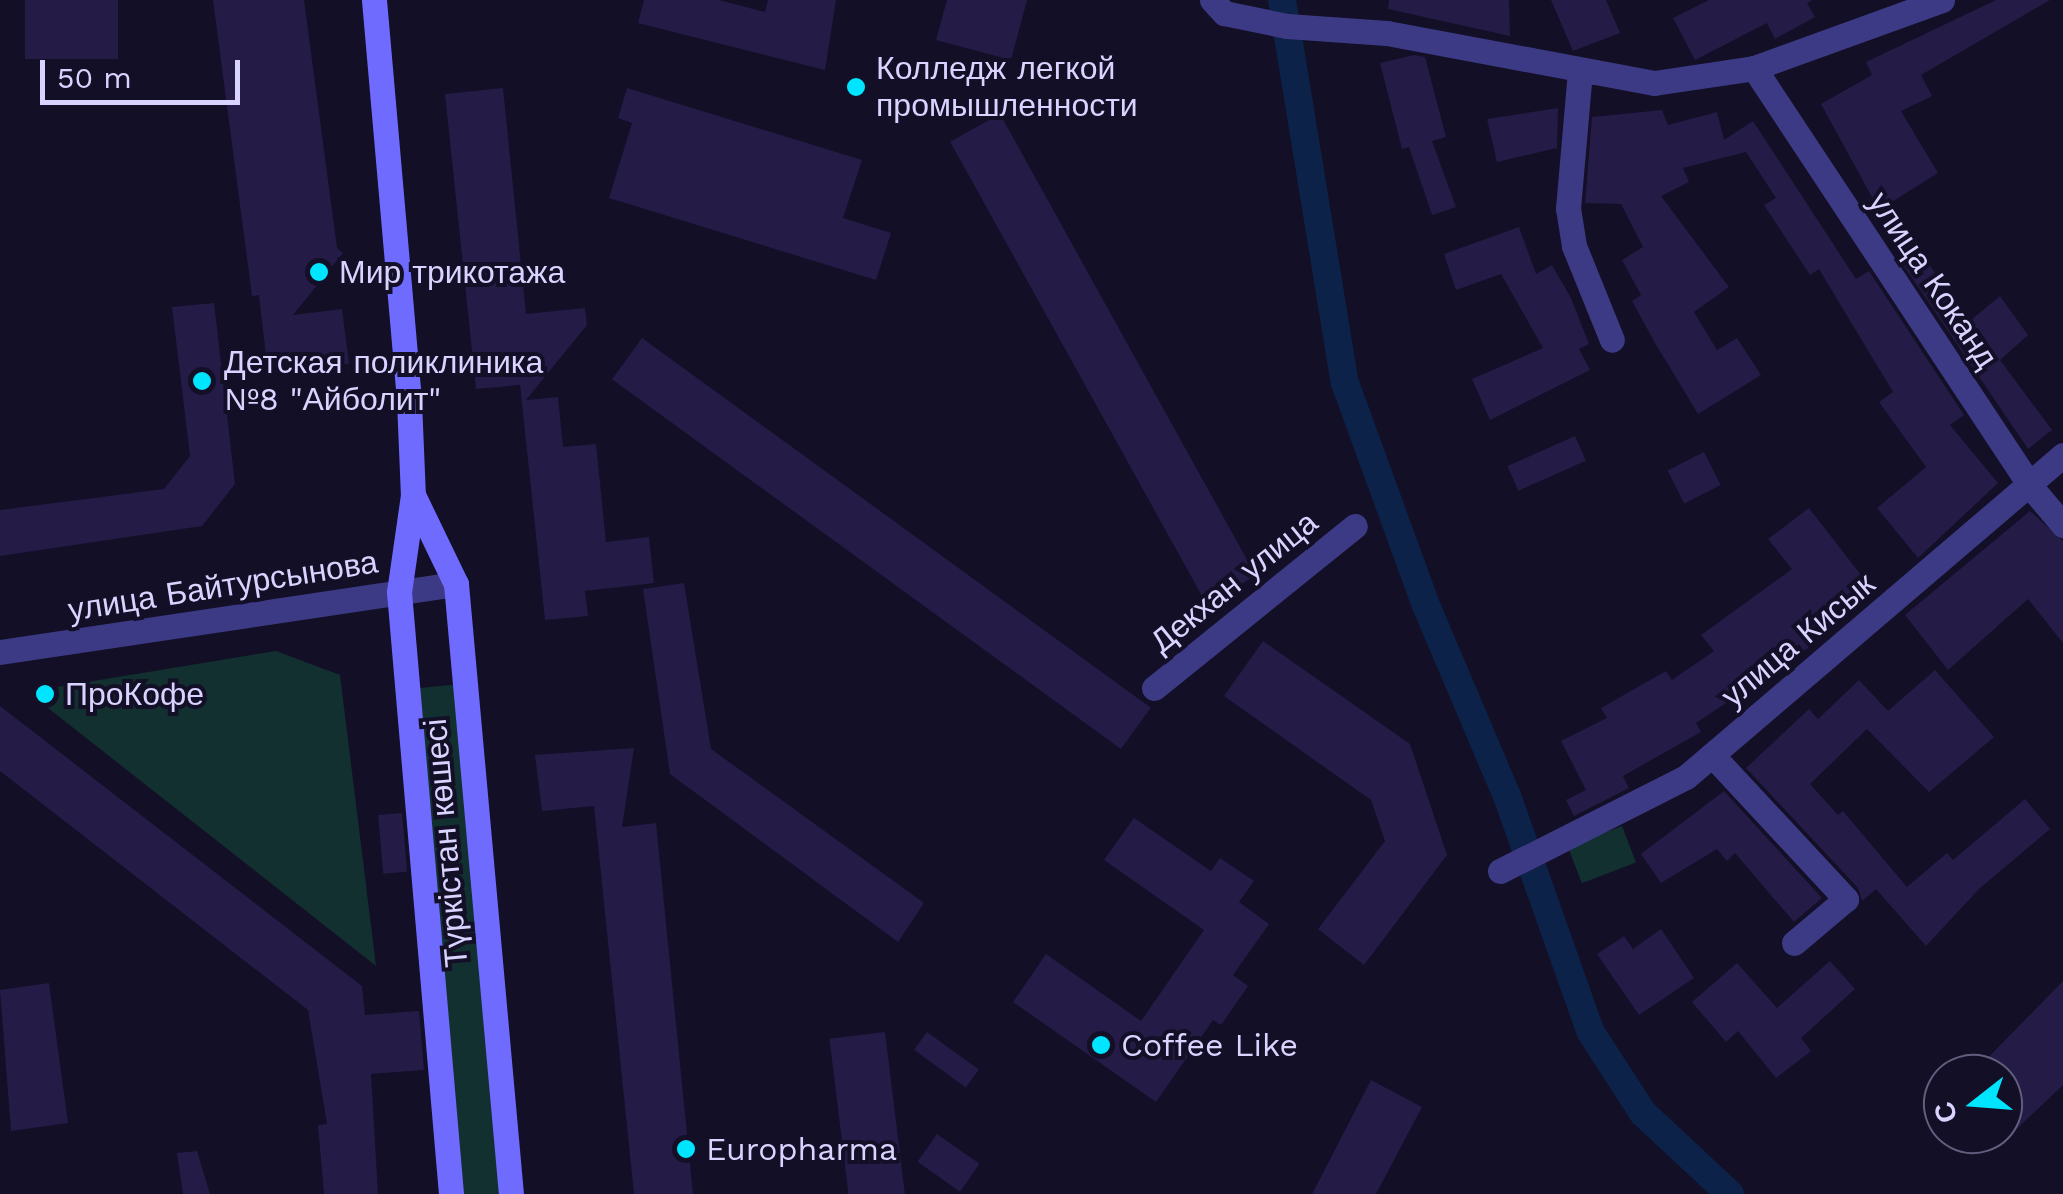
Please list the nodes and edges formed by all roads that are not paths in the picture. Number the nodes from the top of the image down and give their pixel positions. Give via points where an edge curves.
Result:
1 (374, 0) edge
2 (1212, 0) edge
3 (1942, 0) edge
4 (1306, 12) edge
5 (1754, 68) junction
6 (1595, 72) junction
7 (1612, 340) dead end
8 (2063, 454) edge
9 (2031, 487) junction
10 (413, 495) junction
11 (2063, 525) edge
12 (1354, 526) dead end
13 (456, 584) junction
14 (400, 592) junction
15 (0, 652) edge
16 (1154, 688) dead end
17 (1712, 755) junction
18 (1500, 870) dead end
19 (1794, 942) dead end
20 (451, 1194) edge
21 (510, 1194) edge

1 - 10 main road, Түркістан көшесі
2 - 4 street via 1224,13
3 - 5 street
4 - 6 street
5 - 6 street via 1654,83
5 - 9 street, улица Коканд
6 - 7 street via 1580,71 1568,208 1574,246
8 - 9 street, улица Кисык
9 - 11 street, улица Коканд
9 - 17 street, улица Кисык
10 - 13 main road, Түркістан көшесі
10 - 14 main road, Түркістан көшесі
12 - 16 street, Декхан улица
13 - 14 street, улица Байтурсынова
13 - 21 main road, Түркістан көшесі
14 - 15 street, улица Байтурсынова
14 - 20 main road, Түркістан көшесі
17 - 18 street, улица Кисык via 1686,777
17 - 19 street via 1846,899

